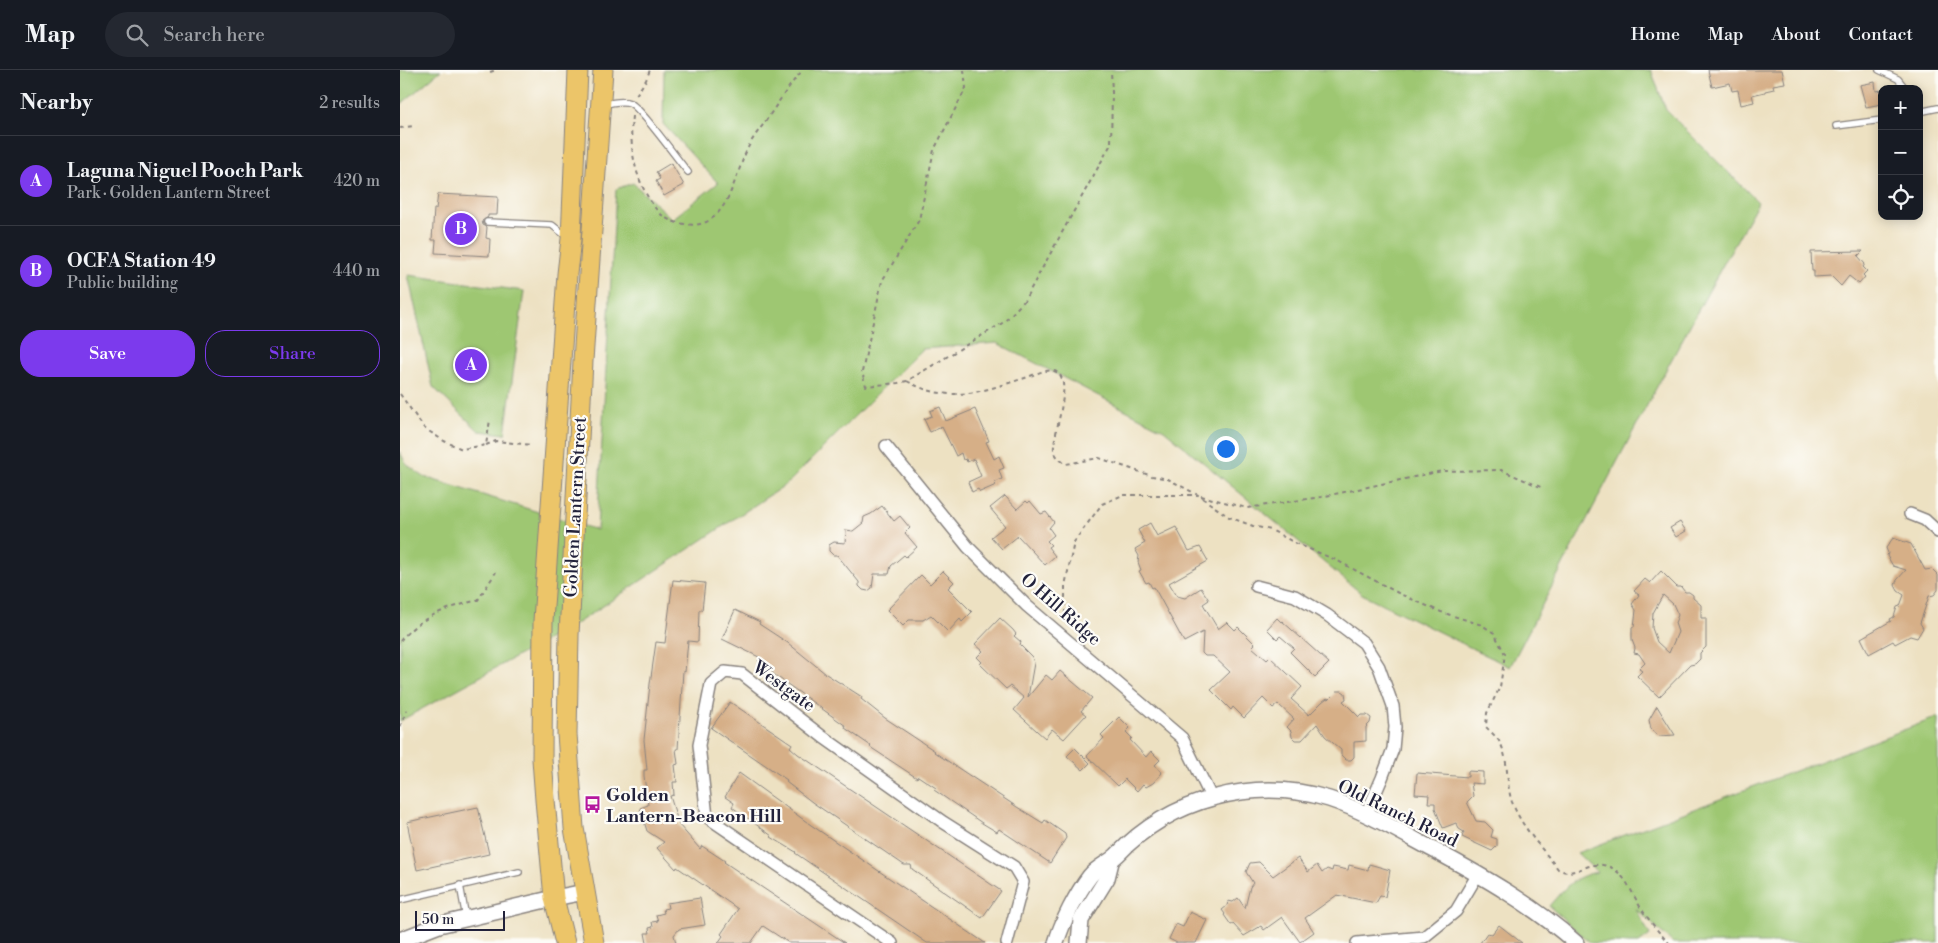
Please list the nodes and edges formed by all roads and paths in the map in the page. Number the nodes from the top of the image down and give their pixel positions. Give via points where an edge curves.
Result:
1 (496, 70) edge
2 (578, 70) edge
3 (603, 70) edge
4 (650, 70) edge
5 (803, 70) edge
6 (964, 70) edge
7 (1111, 70) edge
8 (1880, 70) edge
9 (490, 72) dead end
10 (1903, 85) edge
11 (630, 103) junction
12 (601, 105) junction
13 (1938, 108) edge
14 (1923, 111) edge
15 (1878, 121) edge
16 (413, 126) dead end
17 (1836, 126) dead end
18 (400, 128) edge
19 (688, 172) dead end
20 (487, 222) dead end
21 (581, 240) junction
22 (400, 394) edge
23 (490, 420) dead end
24 (486, 445) junction
25 (531, 445) dead end
26 (886, 446) dead end
27 (1543, 488) dead end
28 (1910, 514) dead end
29 (1938, 532) edge
30 (496, 572) dead end
31 (1256, 586) dead end
32 (1065, 637) junction
33 (400, 642) edge
34 (407, 710) dead end
35 (400, 727) edge
36 (1211, 797) junction
37 (1366, 815) junction
38 (1110, 862) junction
39 (518, 872) dead end
40 (1478, 874) junction
41 (460, 885) junction
42 (584, 892) junction
43 (554, 898) junction
44 (400, 900) edge
45 (466, 918) junction
46 (400, 940) edge
47 (565, 943) edge
48 (594, 943) edge
49 (892, 943) edge
50 (1007, 943) edge
51 (1056, 943) edge
52 (1079, 943) edge
53 (1358, 943) edge
54 (1576, 943) edge

1 - 9 path
2 - 21 main road, Golden Lantern Street
3 - 12 main road, Golden Lantern Street
4 - 11 path
5 - 11 path via 750,144 722,208 710,222 701,225 676,223 664,217 648,196 636,170 631,147 633,109
6 - 7 path via 966,88 934,150 919,220 882,281 862,372 866,386 907,381 1004,322 1024,301 1111,144
8 - 10 lane
11 - 12 lane
11 - 19 lane
12 - 21 main road, Golden Lantern Street
13 - 14 lane
15 - 17 lane
16 - 18 path
20 - 21 lane via 552,224
21 - 42 main road, Golden Lantern Street via 583,361 568,635 568,743 574,828
21 - 43 main road, Golden Lantern Street via 543,621 542,759
22 - 24 path via 424,428 444,441 462,449
23 - 24 path
24 - 25 path via 496,442
26 - 32 street, O Hill Ridge via 968,547 1027,606
27 - 32 path via 1500,470 1442,471 1321,497 1247,508 1198,495 1123,495 1102,504 1074,542 1065,586
28 - 29 street via 1916,514
30 - 33 path via 478,600 441,610 409,629
31 - 37 street via 1295,596 1327,616 1364,643 1379,667 1393,706 1395,727 1393,749
32 - 36 street, O Hill Ridge via 1182,738
34 - 35 path
36 - 37 street, Old Ranch Road via 1258,790 1291,790 1330,799
36 - 38 street, Old Ranch Road via 1175,812 1134,838
37 - 40 street, Old Ranch Road
38 - 51 street, Old Ranch Road via 1091,874
38 - 52 street, Old Ranch Road via 1106,878 1081,920
39 - 41 lane
40 - 53 street via 1456,911 1424,937
40 - 54 street, Old Ranch Road via 1551,921
41 - 44 lane
41 - 45 lane
42 - 43 street
42 - 48 main road, Golden Lantern Street
43 - 45 street
43 - 47 main road, Golden Lantern Street
45 - 46 street
49 - 50 street, Westgate via 707,817 699,745 711,684 726,672 742,674 831,743 943,822 1014,867 1023,882

